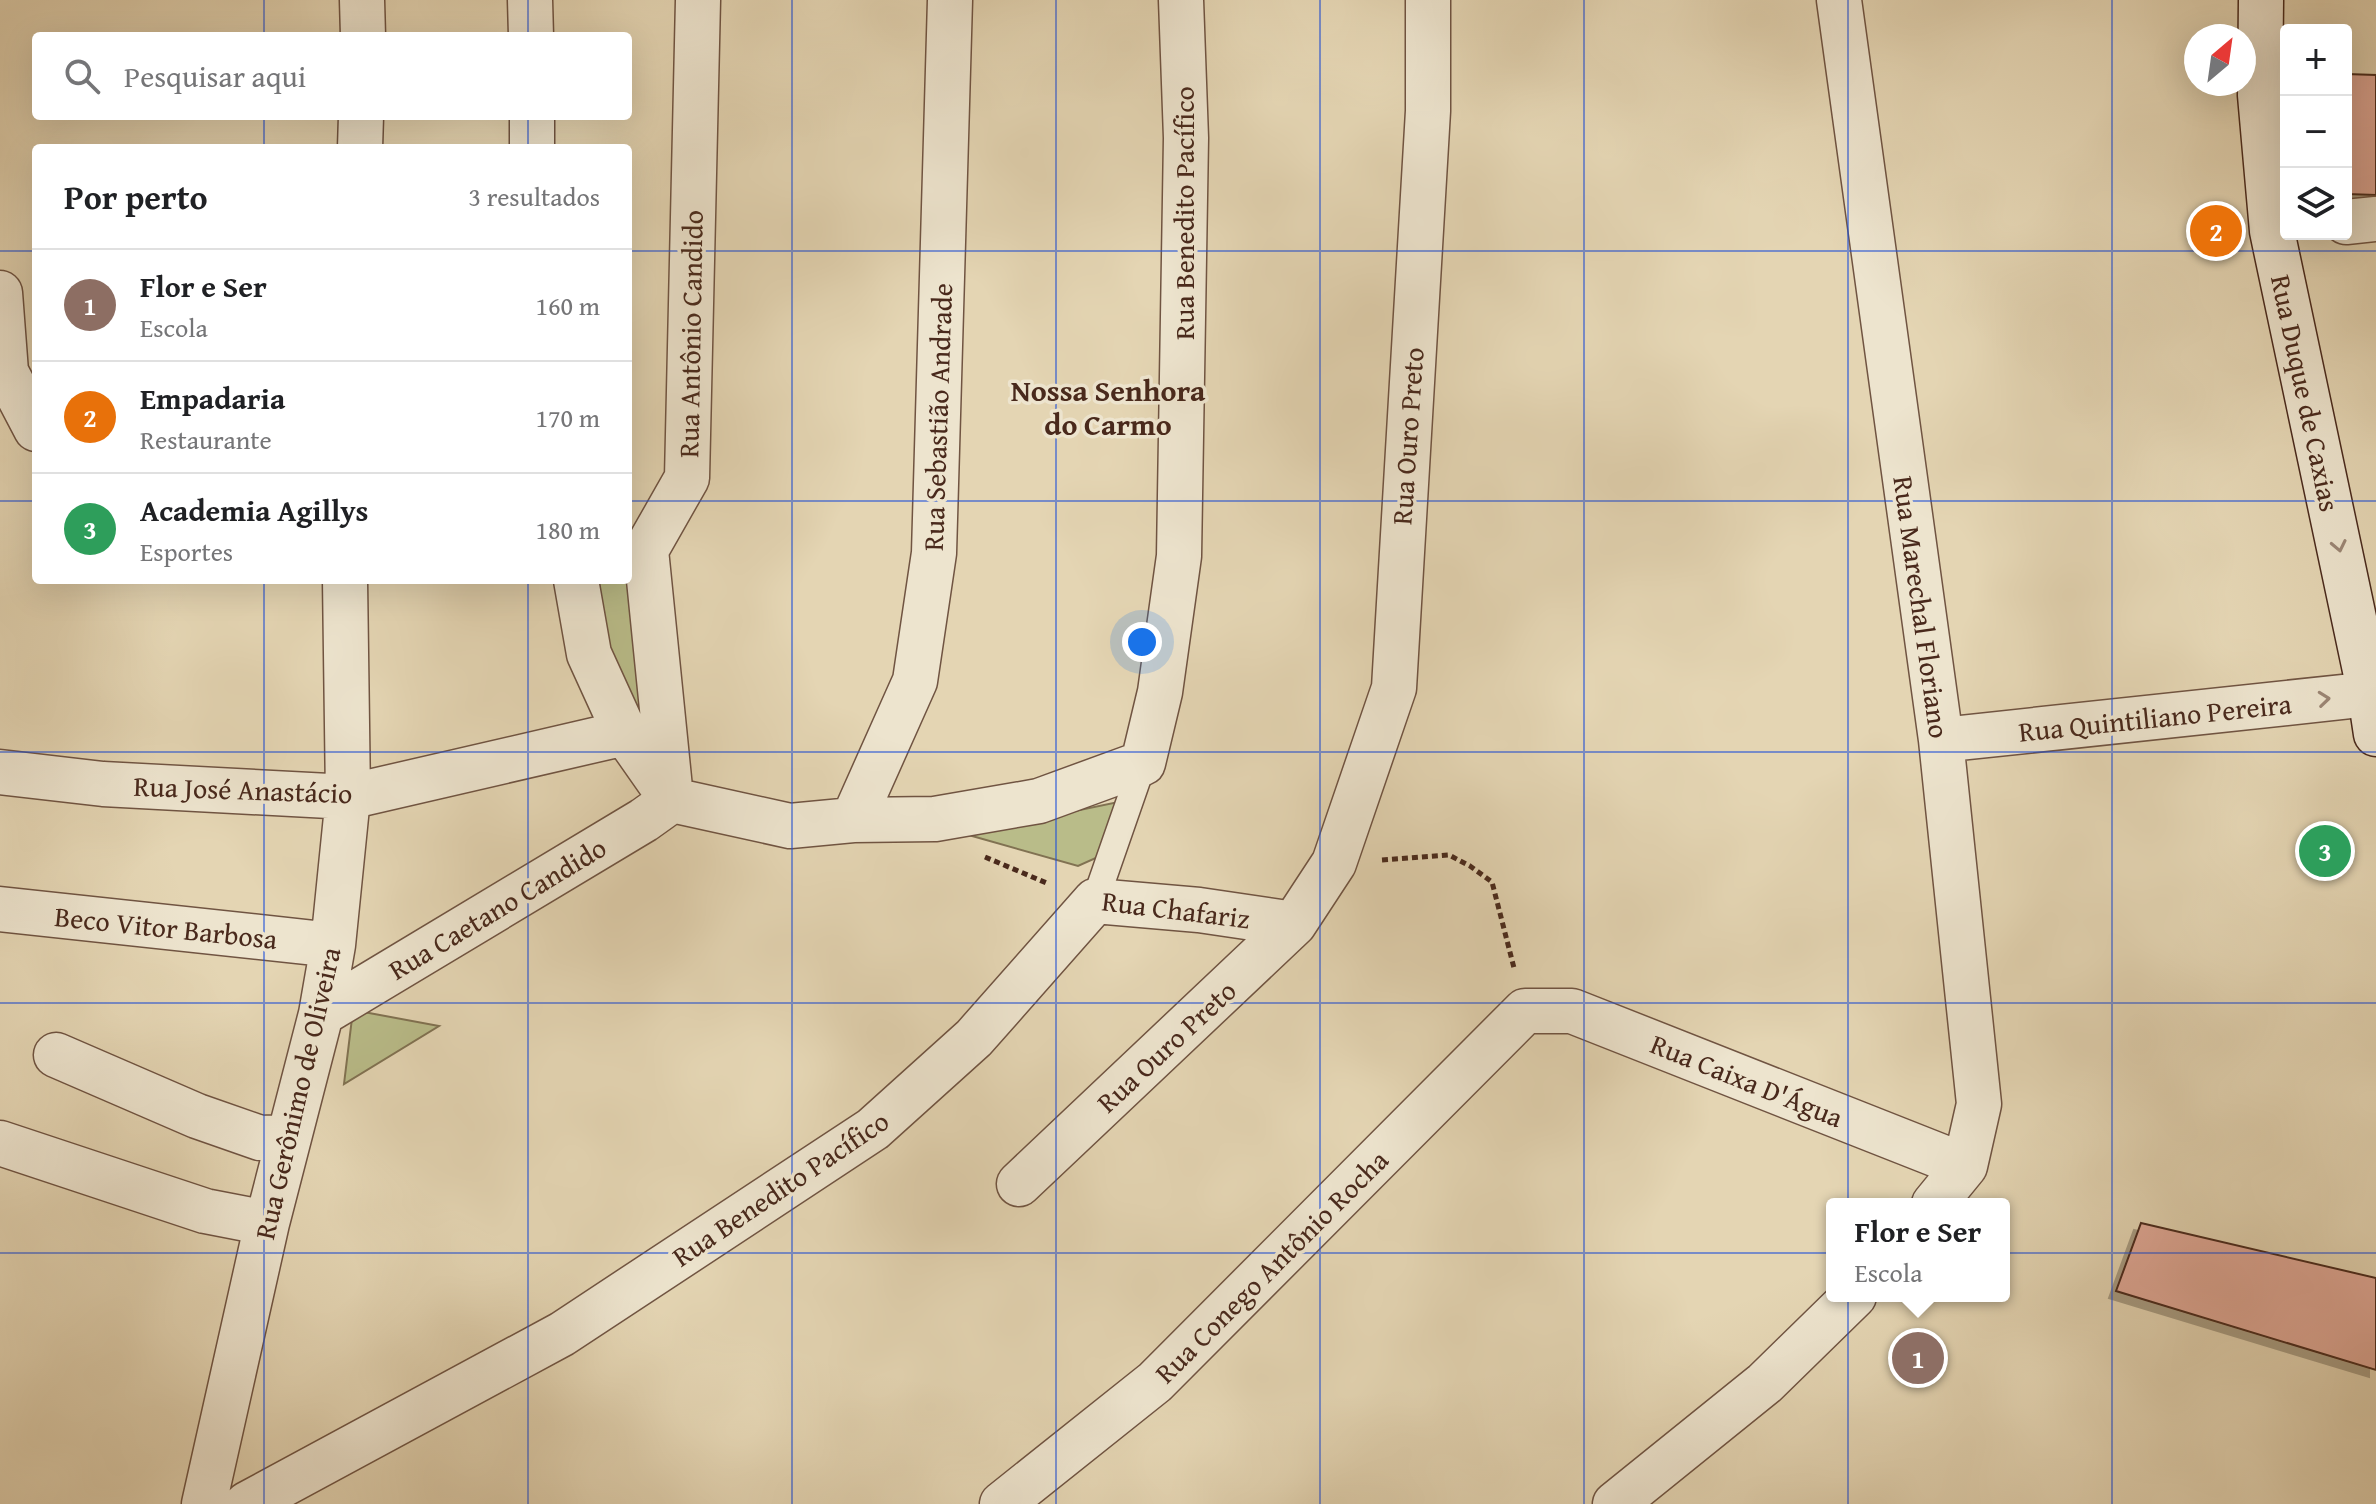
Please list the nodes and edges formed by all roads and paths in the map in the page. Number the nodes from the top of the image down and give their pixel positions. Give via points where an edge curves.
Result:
1 (362, 0) edge
2 (530, 0) edge
3 (698, 0) edge
4 (950, 0) edge
5 (1181, 0) edge
6 (1428, 0) edge
7 (1839, 0) edge
8 (2261, 0) edge
9 (363, 32) edge
10 (531, 32) edge
11 (361, 120) edge
12 (532, 120) edge
13 (360, 144) edge
14 (532, 144) edge
15 (2376, 219) edge
16 (2352, 221) edge
17 (2279, 230) edge
18 (0, 293) edge
19 (32, 421) edge
20 (637, 551) edge
21 (345, 584) edge
22 (577, 584) edge
23 (2373, 714) edge
24 (625, 733) junction
25 (1941, 740) junction
26 (1143, 763) junction
27 (0, 772) edge
28 (348, 797) junction
29 (672, 800) junction
30 (935, 819) junction
31 (853, 820) junction
32 (1334, 863) junction
33 (1095, 901) junction
34 (0, 909) edge
35 (1294, 924) junction
36 (333, 945) junction
37 (1525, 1011) junction
38 (321, 1014) junction
39 (56, 1055) dead end
40 (289, 1137) junction
41 (1, 1146) edge
42 (1965, 1166) junction
43 (1019, 1184) dead end
44 (1939, 1198) edge
45 (267, 1223) junction
46 (1848, 1302) edge
47 (204, 1504) edge
48 (247, 1504) edge
49 (1002, 1504) edge
50 (1615, 1504) edge

1 - 9 street
2 - 10 street
3 - 20 street, Rua Antônio Candido via 687,478
4 - 31 street, Rua Sebastião Andrade via 934,553 915,681
5 - 26 street, Rua Benedito Pacífico via 1186,138 1179,556 1160,692
6 - 32 street, Rua Ouro Preto via 1428,111 1394,688
7 - 25 street, Rua Marechal Floriano
8 - 17 street, Rua Duque de Caxias via 2260,95
11 - 13 street
12 - 14 street
15 - 16 street
17 -> 23 street, Rua Duque de Caxias
18 - 19 street via 6,372
20 - 29 street, Rua Antônio Candido
21 - 28 street, Rua Gerônimo de Oliveira
22 - 24 street via 589,654
25 -> 23 street, Rua Quintiliano Pereira
24 - 28 street, Rua José Anastácio
24 - 29 street
25 - 42 street, Rua Marechal Floriano via 1979,1104
26 - 30 street via 1039,801
26 - 33 lane, Rua Benedito Pacífico
27 - 28 street, Rua José Anastácio via 103,784
28 - 36 street, Rua Gerônimo de Oliveira
29 - 31 street via 790,826
29 - 38 street, Rua Caetano Candido
30 - 31 street
30 - 33 path, Rua Chafariz via 984,857
32 - 35 street, Rua Ouro Preto
32 - 37 path via 1449,855 1492,882
33 - 35 street, Rua Chafariz
33 - 48 street, Rua Benedito Pacífico via 974,1038 873,1129 562,1334
34 - 36 street, Beco Vitor Barbosa
35 - 43 street, Rua Ouro Preto
36 - 38 street, Rua Gerônimo de Oliveira
37 - 42 street, Rua Caixa D'Água via 1572,1011
37 - 49 street, Rua Conego Antônio Rocha via 1155,1382
38 - 40 street, Rua Gerônimo de Oliveira
39 - 40 street via 197,1116 260,1138
40 - 45 street, Rua Gerônimo de Oliveira
41 - 45 street via 205,1211
42 - 44 street, Rua Marechal Floriano
45 - 47 street, Rua Gerônimo de Oliveira
46 - 50 street via 1765,1383

